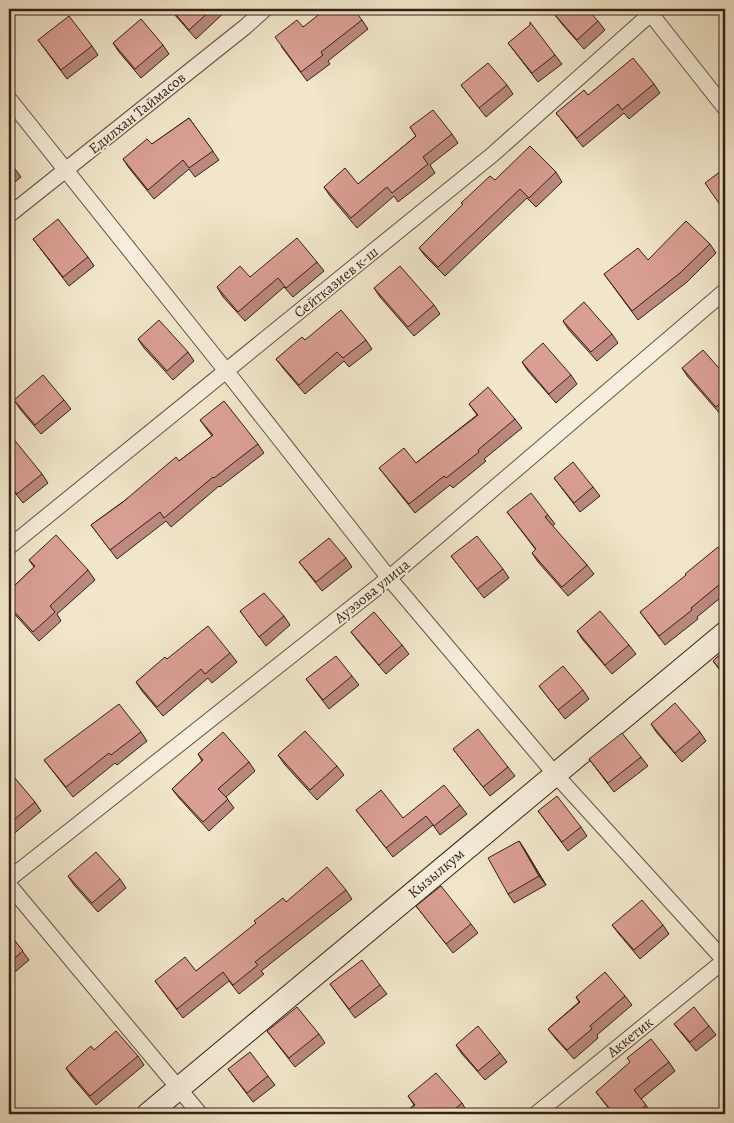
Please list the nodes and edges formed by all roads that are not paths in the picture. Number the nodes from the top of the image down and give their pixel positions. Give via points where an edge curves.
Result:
1 (265, 9) edge
2 (651, 10) edge
3 (9, 100) edge
4 (725, 108) edge
5 (65, 170) junction
6 (9, 215) edge
7 (725, 291) edge
8 (227, 372) junction
9 (9, 547) edge
10 (390, 578) junction
11 (725, 633) edge
12 (555, 774) junction
13 (9, 879) edge
14 (9, 885) edge
15 (725, 960) edge
16 (179, 1090) junction
17 (148, 1114) edge
18 (200, 1114) edge
19 (536, 1114) edge

1 - 5 street, Едилхан Таймасов
2 - 4 street
2 - 8 street, Сейтказиев к-ш via 492,155
3 - 5 street
5 - 6 street, Едилхан Таймасов
5 - 8 street
7 - 10 street, Ауэзова улица
8 - 9 street, Сейтказиев к-ш
8 - 10 street
10 - 12 street
10 - 13 street, Ауэзова улица
11 - 12 street, Кызылкум
12 - 15 street
12 - 16 street, Кызылкум
14 - 16 street
15 - 19 street, Аккетик
16 - 17 street, Кызылкум
16 - 18 street

